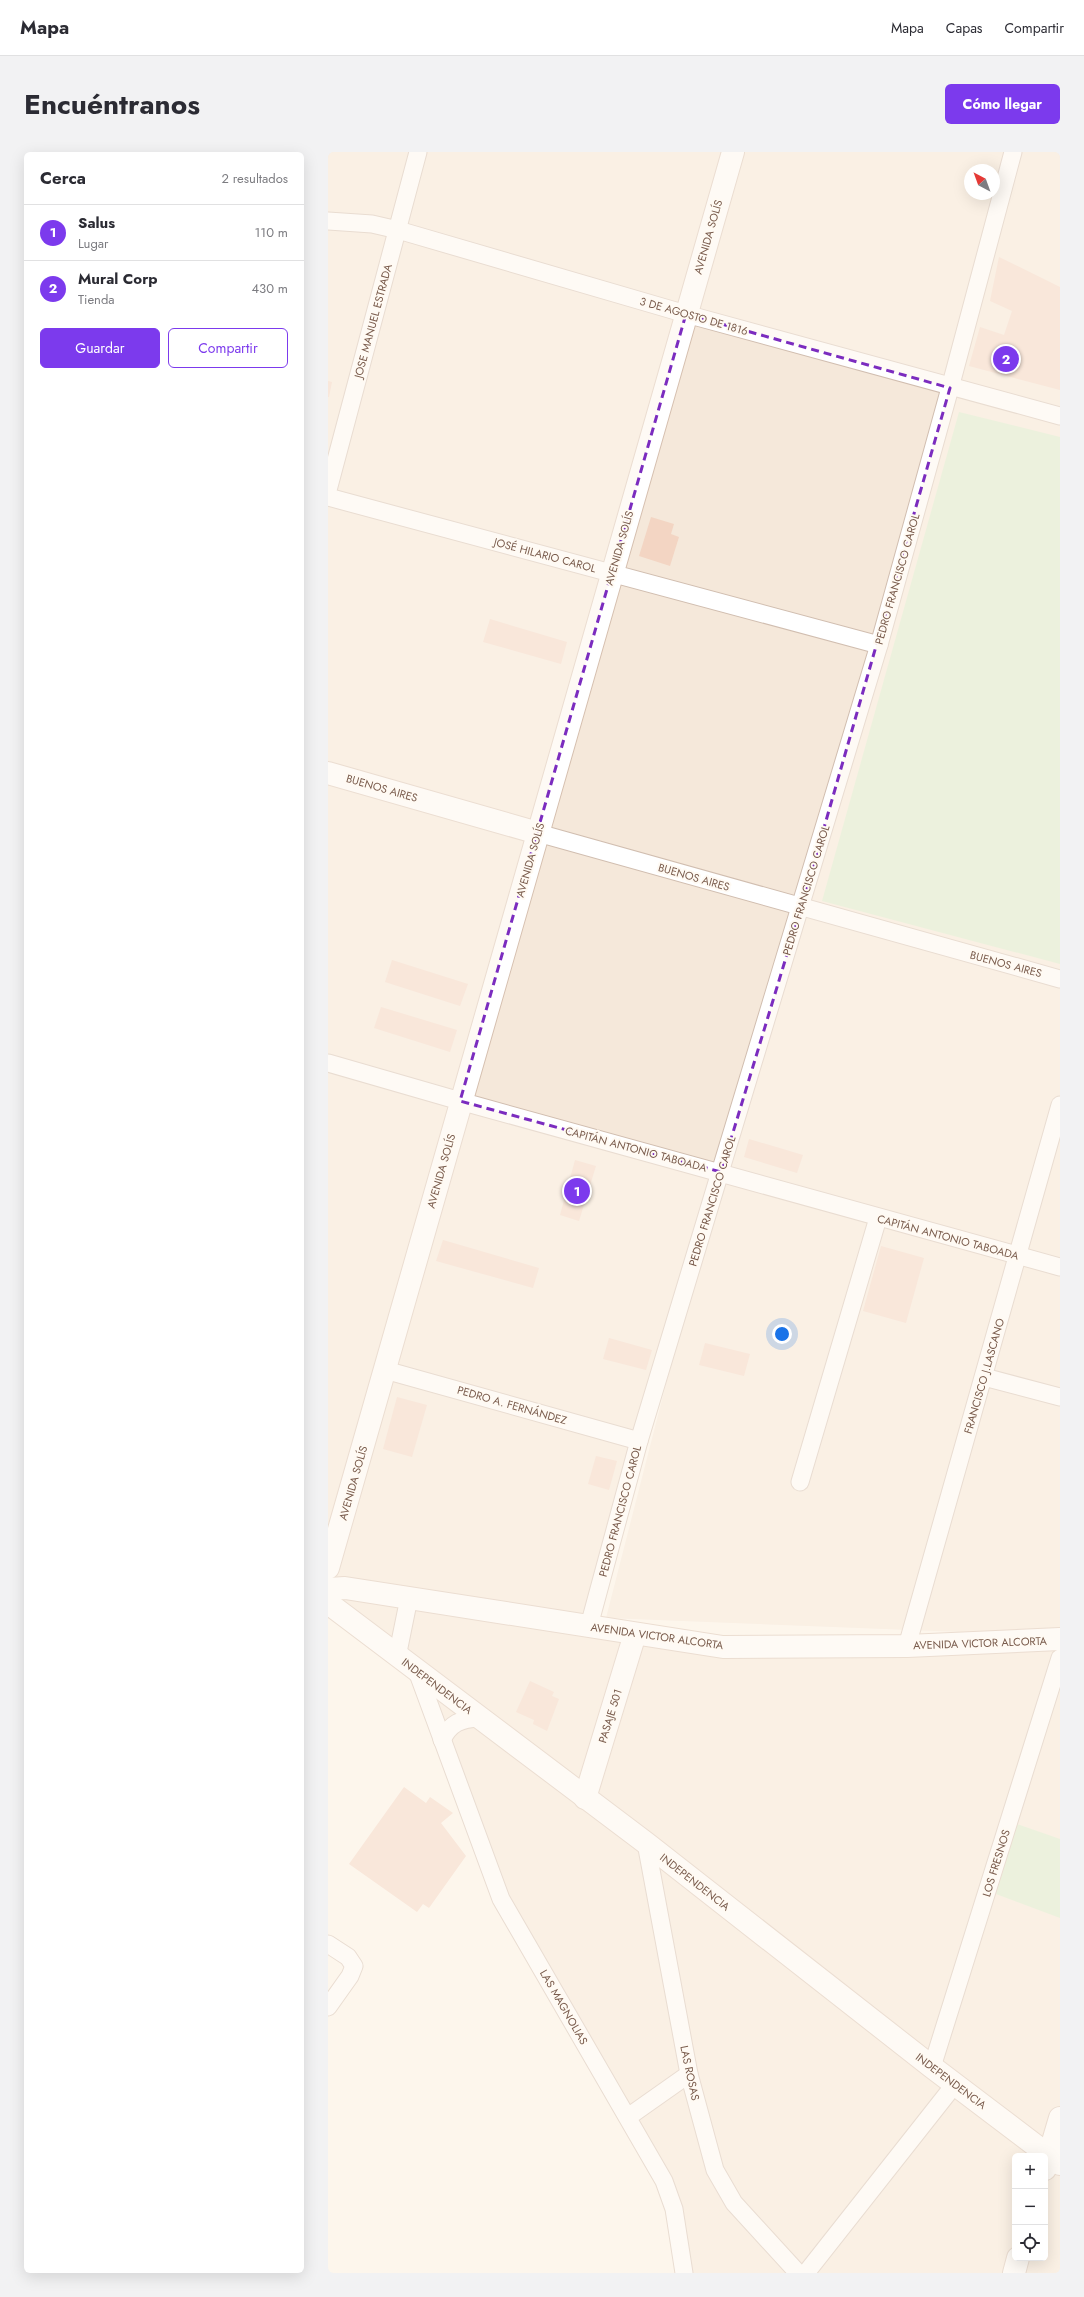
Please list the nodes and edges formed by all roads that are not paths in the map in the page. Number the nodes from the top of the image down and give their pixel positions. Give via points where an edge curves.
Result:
1 (418, 152) edge
2 (733, 152) edge
3 (1013, 152) edge
4 (328, 221) edge
5 (398, 230) junction
6 (686, 314) junction
7 (950, 388) junction
8 (1060, 416) edge
9 (328, 490) edge
10 (328, 497) edge
11 (612, 573) junction
12 (879, 645) junction
13 (328, 773) edge
14 (538, 833) junction
15 (801, 908) junction
16 (1060, 979) edge
17 (328, 1062) edge
18 (460, 1101) junction
19 (1060, 1105) edge
20 (721, 1172) junction
21 (878, 1218) junction
22 (1017, 1256) junction
23 (1060, 1267) edge
24 (385, 1370) junction
25 (984, 1377) junction
26 (1060, 1397) edge
27 (639, 1441) junction
28 (800, 1482) dead end
29 (328, 1568) edge
30 (328, 1589) edge
31 (409, 1598) junction
32 (328, 1603) edge
33 (589, 1626) junction
34 (635, 1634) junction
35 (1060, 1639) edge
36 (907, 1646) junction
37 (397, 1656) junction
38 (1060, 1658) edge
39 (417, 1671) junction
40 (479, 1718) junction
41 (442, 1740) junction
42 (585, 1798) junction
43 (646, 1843) junction
44 (328, 1944) edge
45 (328, 2007) edge
46 (932, 2067) junction
47 (689, 2074) junction
48 (954, 2084) junction
49 (628, 2117) junction
50 (1059, 2120) edge
51 (1019, 2133) junction
52 (1051, 2163) edge
53 (1017, 2261) edge
54 (684, 2273) edge
55 (798, 2273) edge
56 (806, 2273) edge
57 (1014, 2273) edge

1 - 5 street, JOSE MANUEL ESTRADA
2 - 6 main road, AVENIDA SOLÍS
3 - 7 street, PEDRO FRANCISCO CAROL
4 - 5 street, 3 DE AGOSTO DE 1816 via 372,224
5 - 6 street, 3 DE AGOSTO DE 1816
5 - 9 street, JOSE MANUEL ESTRADA
6 - 7 street, 3 DE AGOSTO DE 1816
6 - 11 main road, AVENIDA SOLÍS
7 - 8 street, 3 DE AGOSTO DE 1816
7 - 12 street, PEDRO FRANCISCO CAROL
10 - 11 street, JOSÉ HILARIO CAROL
11 - 12 street, JOSÉ HILARIO CAROL
11 - 14 main road, AVENIDA SOLÍS
12 - 15 street, PEDRO FRANCISCO CAROL
13 - 14 main road, BUENOS AIRES
14 - 15 street, BUENOS AIRES
14 - 18 main road, AVENIDA SOLÍS
15 - 16 street, BUENOS AIRES
15 - 20 street, PEDRO FRANCISCO CAROL
17 - 18 street, CAPITÁN ANTONIO TABOADA
18 - 20 street, CAPITÁN ANTONIO TABOADA
18 - 24 main road, AVENIDA SOLÍS
19 - 22 street, FRANCISCO J.LASCANO
20 - 21 street, CAPITÁN ANTONIO TABOADA
20 - 27 street, PEDRO FRANCISCO CAROL
21 - 22 street, CAPITÁN ANTONIO TABOADA
21 - 28 street
22 - 23 street, CAPITÁN ANTONIO TABOADA
22 - 25 street, FRANCISCO J.LASCANO
24 - 27 street, PEDRO A. FERNÁNDEZ
24 - 29 main road, AVENIDA SOLÍS
25 - 26 street
25 - 36 street, FRANCISCO J.LASCANO
27 - 33 street, PEDRO FRANCISCO CAROL
30 - 31 main road, AVENIDA VICTOR ALCORTA via 345,1588
31 - 33 main road, AVENIDA VICTOR ALCORTA
31 - 37 street
32 - 37 main road, INDEPENDENCIA
33 - 34 main road, AVENIDA VICTOR ALCORTA
34 - 36 main road, AVENIDA VICTOR ALCORTA via 723,1647
34 - 42 main road, PASAJE 501
35 - 36 main road, AVENIDA VICTOR ALCORTA
37 - 39 main road, INDEPENDENCIA
38 - 46 street, LOS FRESNOS
39 - 40 main road, INDEPENDENCIA
39 - 41 street, LAS MAGNOLIAS
40 - 41 street via 454,1723
40 - 42 main road, INDEPENDENCIA
41 - 49 street, LAS MAGNOLIAS via 501,1898
42 - 43 main road, INDEPENDENCIA
43 - 46 main road, INDEPENDENCIA
43 - 47 street, LAS ROSAS
44 - 45 street via 348,1957 354,1966
46 - 48 main road, INDEPENDENCIA
47 - 49 street
47 - 55 street, LAS ROSAS via 712,2162 724,2188 734,2203
48 - 51 main road, INDEPENDENCIA
48 - 56 street
49 - 54 street, LAS MAGNOLIAS via 669,2193
50 - 51 main road via 1051,2130 1041,2135
50 - 52 main road
51 - 52 main road, INDEPENDENCIA
53 - 57 main road

